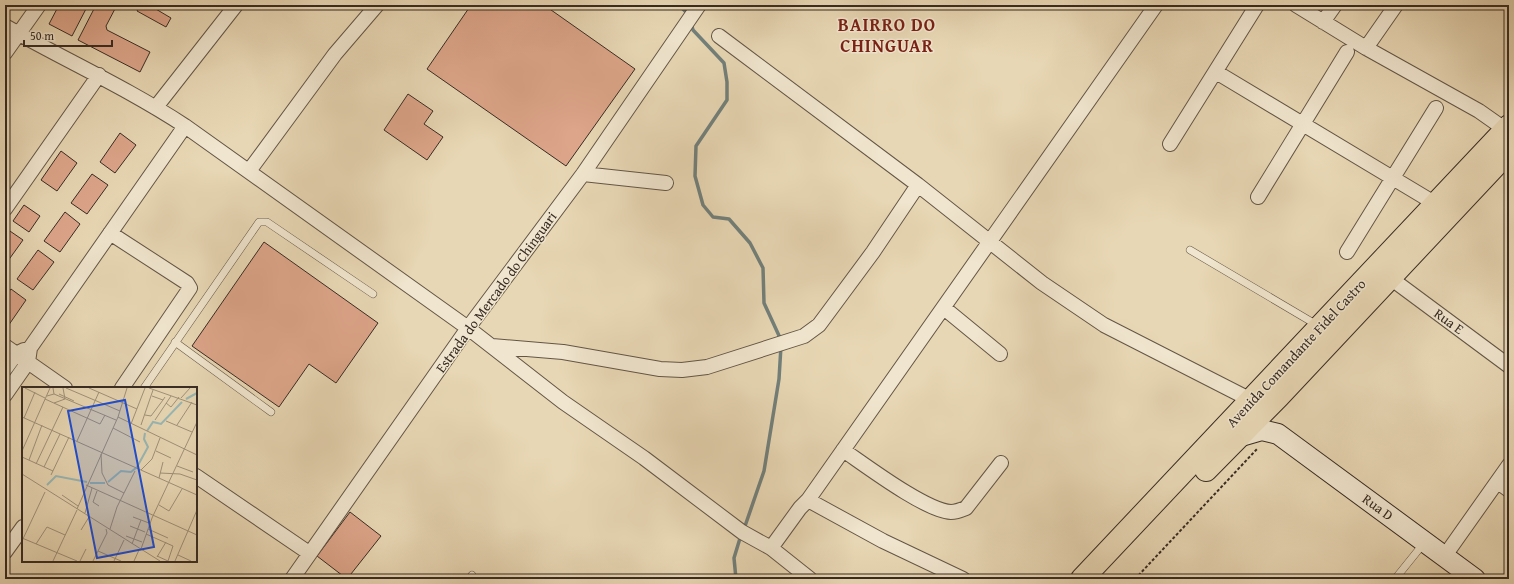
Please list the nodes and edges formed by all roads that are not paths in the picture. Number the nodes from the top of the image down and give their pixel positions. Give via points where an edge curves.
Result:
1 (39, 5) edge
2 (236, 5) edge
3 (378, 5) edge
4 (699, 5) edge
5 (1156, 5) edge
6 (1257, 5) edge
7 (1296, 5) edge
8 (1335, 5) edge
9 (1396, 5) edge
10 (1323, 22) junction
11 (5, 26) edge
12 (19, 34) junction
13 (719, 36) dead end
14 (1366, 48) junction
15 (1347, 52) dead end
16 (5, 53) edge
17 (1216, 72) junction
18 (99, 75) junction
19 (156, 107) junction
20 (1436, 108) dead end
21 (1303, 124) junction
22 (185, 126) junction
23 (1508, 136) edge
24 (1170, 144) dead end
25 (249, 171) junction
26 (583, 174) junction
27 (1392, 178) junction
28 (666, 183) dead end
29 (918, 186) junction
30 (1258, 197) dead end
31 (1436, 204) junction
32 (5, 209) edge
33 (110, 232) junction
34 (991, 241) junction
35 (1190, 250) dead end
36 (1346, 252) dead end
37 (1389, 277) junction
38 (373, 294) dead end
39 (944, 308) junction
40 (1320, 327) junction
41 (468, 328) junction
42 (175, 342) junction
43 (492, 346) junction
44 (11, 350) edge
45 (1000, 354) dead end
46 (29, 355) junction
47 (1509, 366) edge
48 (5, 369) edge
49 (63, 387) edge
50 (123, 387) edge
51 (145, 387) edge
52 (5, 395) edge
53 (1279, 396) junction
54 (1252, 400) junction
55 (271, 412) dead end
56 (1276, 434) junction
57 (1238, 437) junction
58 (843, 450) junction
59 (1002, 463) dead end
60 (1509, 465) edge
61 (197, 477) edge
62 (1503, 486) edge
63 (808, 500) junction
64 (22, 528) edge
65 (1425, 541) junction
66 (771, 548) junction
67 (5, 552) edge
68 (309, 554) junction
69 (1444, 557) junction
70 (292, 579) edge
71 (810, 579) edge
72 (963, 579) edge
73 (1082, 579) edge
74 (1101, 579) edge
75 (1395, 579) edge
76 (1475, 579) edge

1 - 12 street
2 - 19 street
3 - 25 street via 335,54
4 - 26 street, Estrada do Mercado do Chinguari
5 - 34 street
6 - 17 street
7 - 10 street
8 - 10 street
9 - 14 street
10 - 14 street
11 - 12 street
12 - 16 street
12 - 18 street
13 - 29 street
14 - 23 street via 1479,110
15 - 21 street
17 - 21 street
17 - 24 street
18 - 19 street
18 - 32 street
19 - 22 street
20 - 27 street
21 - 27 street
21 - 30 street
22 - 25 street
22 - 33 street
23 - 31 highway, Avenida Comandante Fidel Castro
23 - 37 highway, Avenida Comandante Fidel Castro
25 - 41 street
26 - 28 street
26 - 41 street, Estrada do Mercado do Chinguari
27 - 31 street
27 - 36 street
29 - 34 street
29 - 43 street via 819,325 804,336 707,367 682,370 660,369 563,352
31 - 40 highway, Avenida Comandante Fidel Castro
33 - 46 street
33 - 50 street via 187,283 190,288
34 - 39 street
34 - 54 street via 1042,283 1104,325
35 - 40 lane
37 - 47 street, Rua E
37 - 53 highway, Avenida Comandante Fidel Castro
38 - 42 lane via 263,221 257,224
39 - 45 street
39 - 58 street
40 - 54 highway, Avenida Comandante Fidel Castro
41 - 43 street
41 - 68 street, Estrada do Mercado do Chinguari
42 - 51 lane
42 - 55 lane
43 - 66 street via 563,402 644,458 742,532
44 - 46 street
44 - 48 street
46 - 49 street
46 - 52 street
53 - 56 street via 1271,418
53 - 57 highway, Avenida Comandante Fidel Castro
54 - 73 highway, Avenida Comandante Fidel Castro
56 - 57 street via 1254,432
56 - 65 street, Rua D
57 - 74 highway, Avenida Comandante Fidel Castro
58 - 59 street via 914,497 949,512 966,508
58 - 63 street
60 - 62 street
61 - 68 street
62 - 69 street
63 - 66 street
63 - 72 street via 883,541
64 - 67 street
65 - 69 street, Rua D
65 - 75 lane
66 - 71 street
68 - 70 street, Estrada do Mercado do Chinguari
69 - 76 street, Rua D

